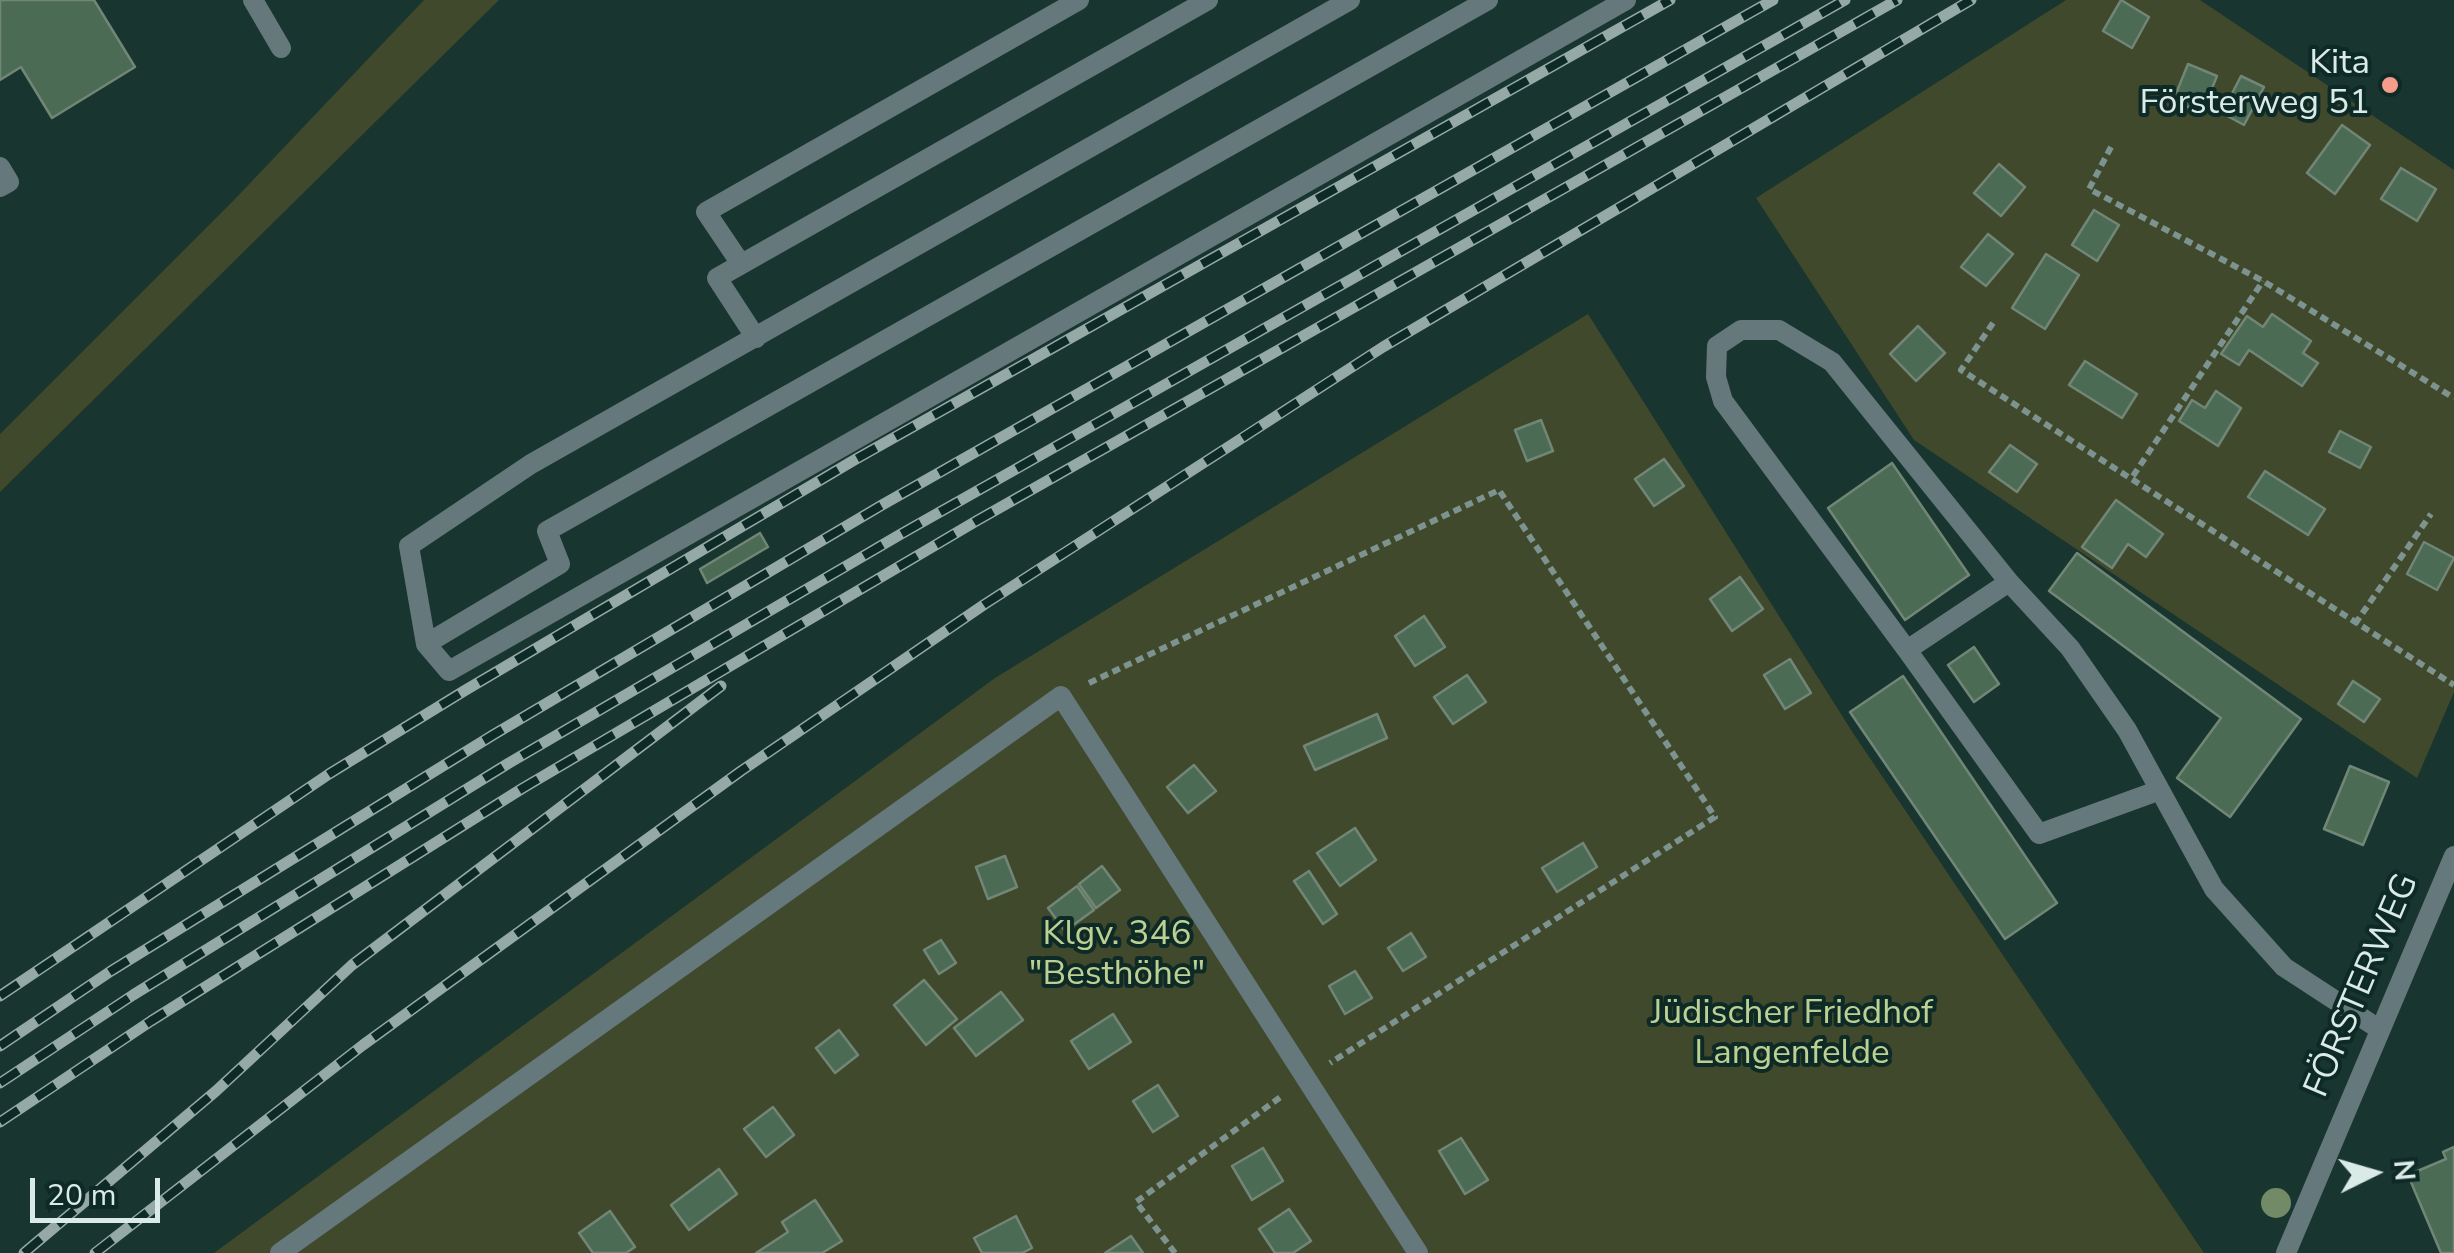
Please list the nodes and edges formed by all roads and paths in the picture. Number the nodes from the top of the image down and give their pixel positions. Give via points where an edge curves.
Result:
1 (253, 0) edge
2 (1079, 0) edge
3 (1208, 0) edge
4 (1350, 0) edge
5 (1488, 0) edge
6 (1626, 0) edge
7 (280, 48) dead end
8 (2111, 146) dead end
9 (0, 167) edge
10 (0, 187) edge
11 (742, 264) junction
12 (2263, 281) junction
13 (1993, 323) dead end
14 (756, 338) junction
15 (2454, 398) edge
16 (2134, 476) junction
17 (2432, 514) dead end
18 (2009, 582) junction
19 (2355, 624) junction
20 (426, 644) junction
21 (1907, 650) junction
22 (2454, 684) edge
23 (1061, 696) junction
24 (2160, 790) junction
25 (2453, 864) edge
26 (2380, 1029) junction
27 (1304, 1080) junction
28 (280, 1253) edge
29 (1175, 1253) edge
30 (1418, 1253) edge
31 (2286, 1253) edge

1 - 7 street
2 - 11 street via 706,212
3 - 11 street
4 - 14 street
5 - 20 street via 547,531 560,564
6 - 20 street via 449,670
8 - 12 path via 2089,189
9 - 10 street via 8,182
11 - 14 street via 717,278
12 - 15 path
12 - 16 path
13 - 16 path via 1962,370
14 - 20 street via 531,464 409,546
16 - 19 path
17 - 19 path
18 - 21 street
18 - 21 street via 1832,362 1779,330 1741,330 1717,346 1724,400
18 - 24 street via 2070,648
19 - 22 path
21 - 24 street via 2038,834
23 - 27 street
23 - 27 path via 1499,490 1716,817
23 - 28 street
24 - 26 street via 2214,890 2284,967
25 - 26 street, FÖRSTERWEG
26 - 31 street, FÖRSTERWEG
27 - 29 path via 1136,1202
27 - 30 street

